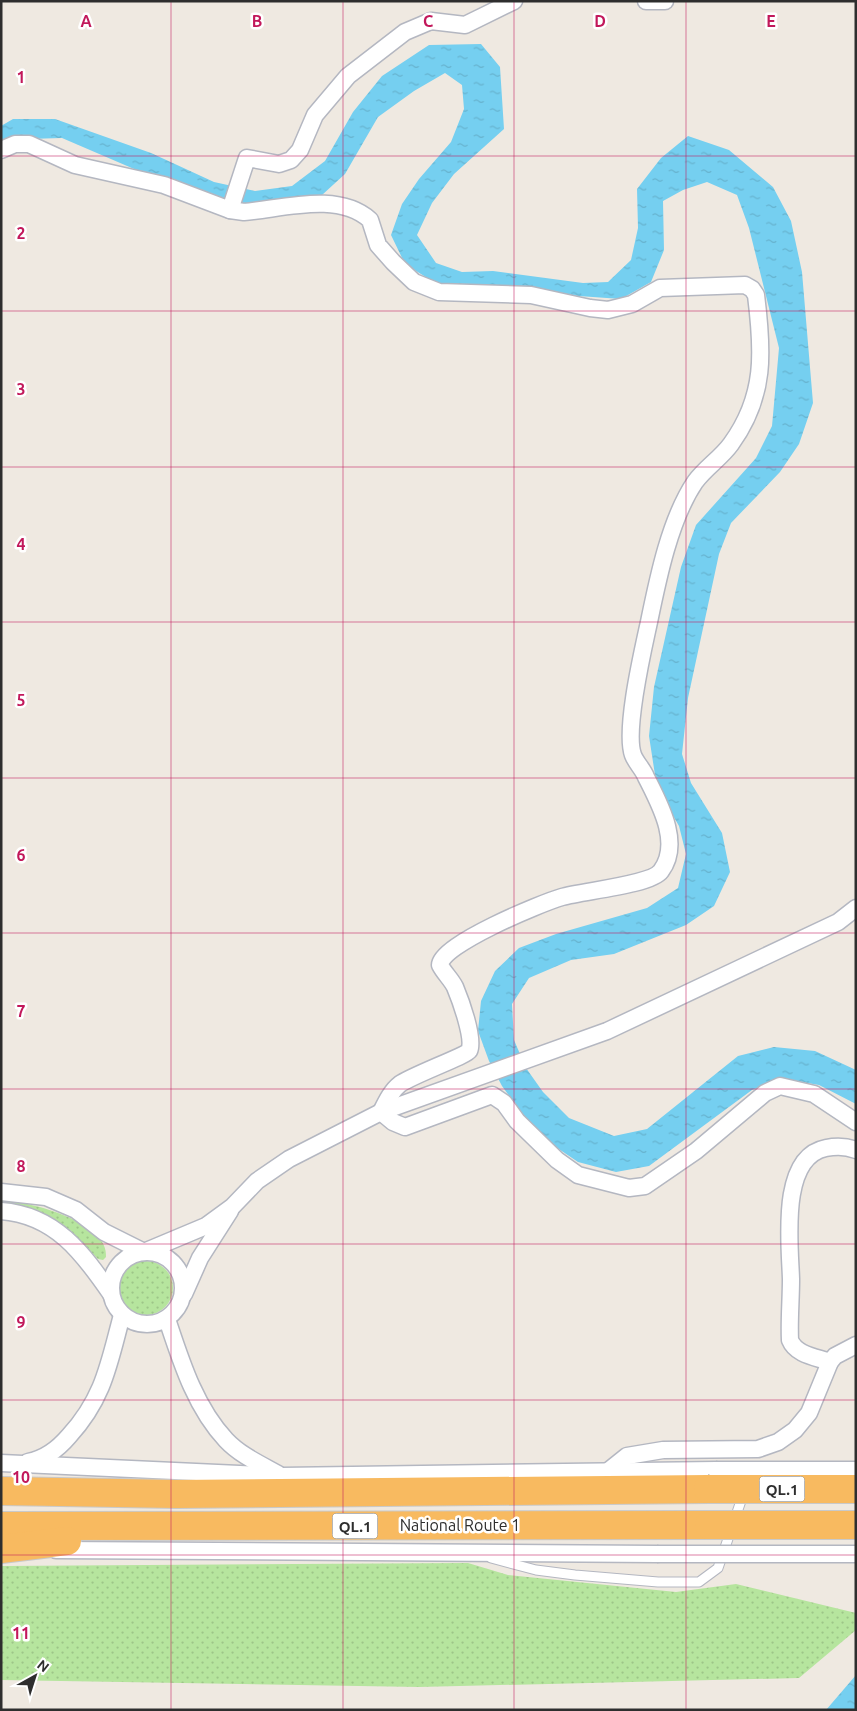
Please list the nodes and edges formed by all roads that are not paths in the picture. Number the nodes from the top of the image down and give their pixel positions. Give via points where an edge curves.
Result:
1 (514, 1) edge
2 (646, 1) edge
3 (665, 1) edge
4 (1, 150) edge
5 (231, 208) junction
6 (856, 908) edge
7 (381, 1112) junction
8 (856, 1122) edge
9 (856, 1150) edge
10 (1, 1192) edge
11 (232, 1207) junction
12 (1, 1210) edge
13 (144, 1252) junction
14 (111, 1294) junction
15 (182, 1300) junction
16 (122, 1315) junction
17 (167, 1319) junction
18 (856, 1345) edge
19 (830, 1362) junction
20 (758, 1449) junction
21 (1, 1463) edge
22 (856, 1470) edge
23 (607, 1472) junction
24 (10, 1474) edge
25 (282, 1476) junction
26 (712, 1480) junction
27 (513, 1489) junction
28 (856, 1489) edge
29 (1, 1490) edge
30 (68, 1490) junction
31 (856, 1525) edge
32 (1, 1526) edge
33 (191, 1526) junction
34 (1, 1550) edge
35 (472, 1553) junction
36 (856, 1554) edge

1 - 5 street via 465,25 431,21 405,32 348,76 315,115 300,150 292,160 278,164 246,160
2 - 3 street
4 - 5 street via 15,144 29,144 75,166 164,186
5 - 7 street via 244,212 324,202 356,212 370,220 378,245 393,262 414,282 438,292 531,295 608,310 632,304 660,288 745,285 756,295 762,358 759,383 743,426 695,483 678,515 649,621 631,724 633,754 646,776 668,830 668,856 664,866 651,879 561,897 526,910 471,938 441,958 440,965 454,984 461,1004 471,1042 470,1050 399,1085
6 - 7 street via 838,922 607,1031
7 - 8 street via 405,1127 492,1095 504,1103 530,1136 578,1175 629,1188 645,1186 696,1151 765,1093 780,1086 814,1094
7 - 11 street via 289,1158 257,1181
9 - 19 street via 833,1147 812,1155 797,1177 790,1206 790,1340 799,1352
10 - 13 street via 46,1197 76,1210 104,1232
11 - 13 street via 206,1226
11 - 15 street via 200,1258
12 - 14 street via 40,1220 58,1231 84,1254
13 - 14 street via 132,1255 119,1266 111,1282
13 - 15 street via 156,1253 176,1266 184,1288
14 - 16 street
15 - 17 street
16 - 17 street via 144,1325
16 - 24 street via 103,1386 93,1407 59,1448
17 - 25 street via 182,1367 207,1416 227,1441 250,1459
18 - 19 street
19 - 20 street via 809,1413 795,1430 778,1442
20 - 23 street via 663,1450 627,1456
20 - 35 lane via 718,1568 699,1582 566,1574 536,1570
21 - 24 street
22 - 26 street, bridge
23 - 25 street
23 - 26 street
24 - 25 street
24 - 30 highway
25 - 27 highway
26 - 27 highway, QL.1
26 - 28 highway, QL.1, bridge
27 - 30 highway, QL.1 via 176,1494
29 - 30 highway, QL.1
31 - 33 highway, National Route 1 / QL.1, bridge
32 - 33 highway, National Route 1 / QL.1
33 - 34 highway
34 - 35 street
35 - 36 street, bridge

